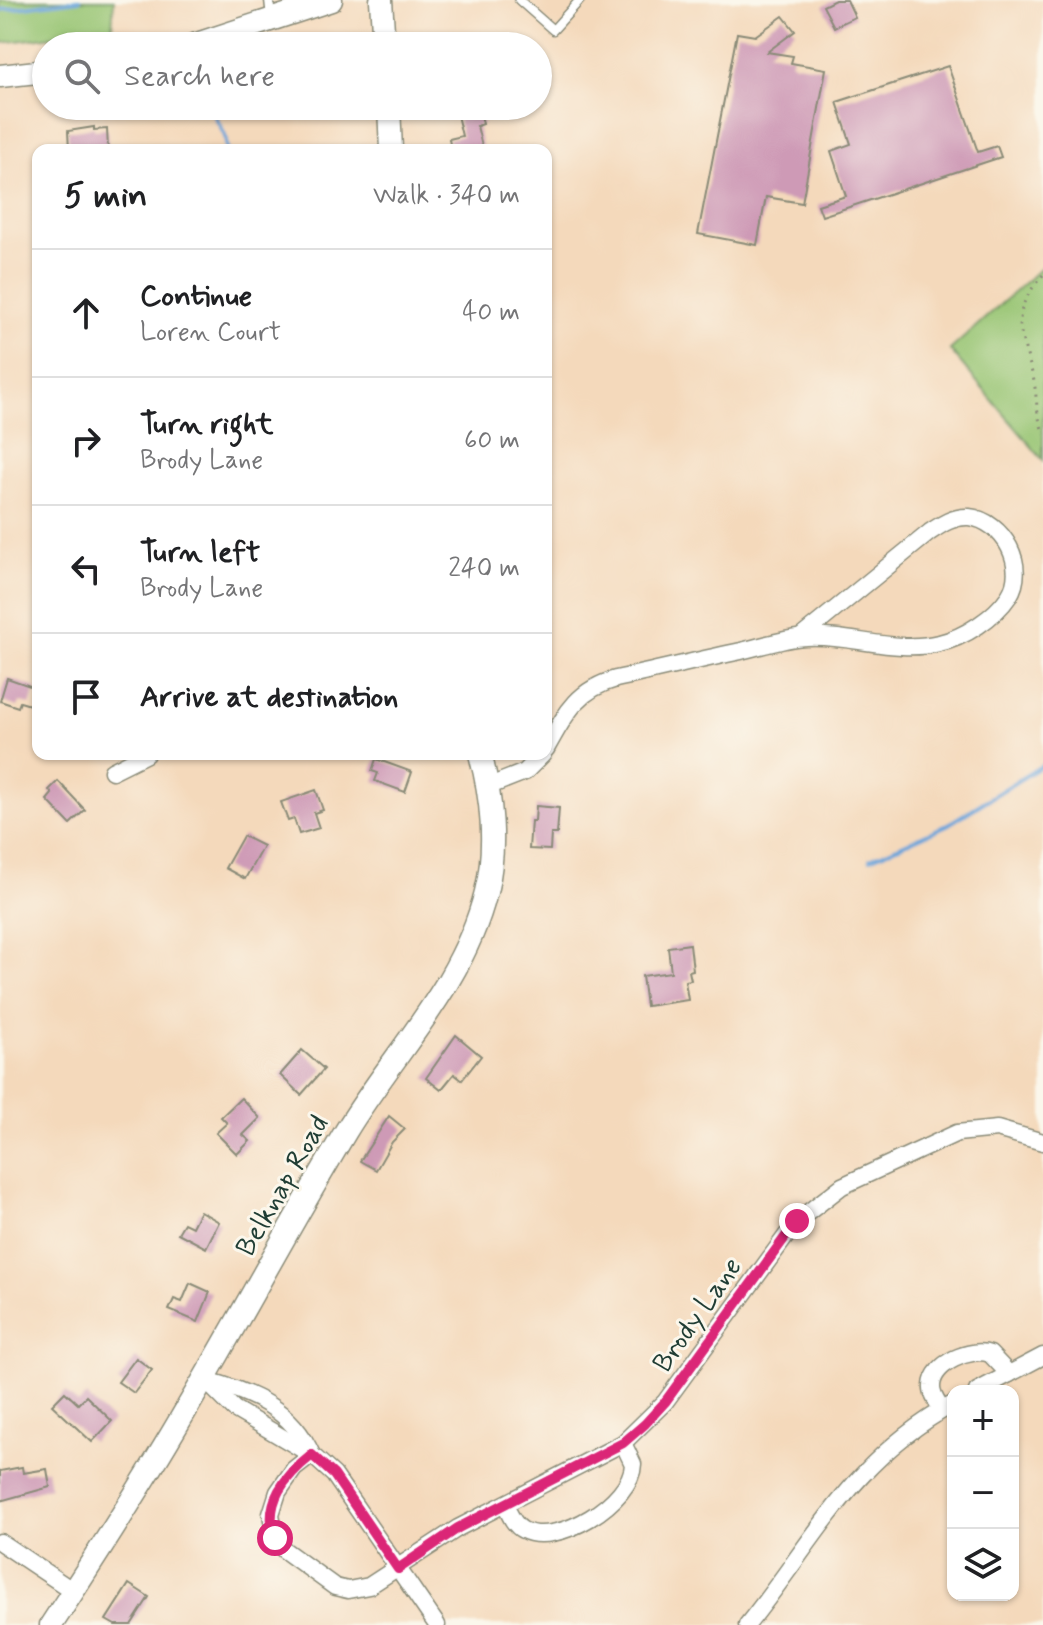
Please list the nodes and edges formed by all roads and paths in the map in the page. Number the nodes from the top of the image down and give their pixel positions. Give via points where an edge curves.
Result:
1 (331, 0) edge
2 (381, 0) edge
3 (392, 0) edge
4 (519, 0) edge
5 (580, 0) edge
6 (270, 11) edge
7 (223, 32) edge
8 (383, 32) edge
9 (392, 32) edge
10 (32, 73) edge
11 (0, 76) edge
12 (390, 120) edge
13 (391, 144) edge
14 (1043, 275) edge
15 (1043, 431) edge
16 (801, 637) junction
17 (552, 738) edge
18 (134, 760) edge
19 (481, 760) edge
20 (536, 760) edge
21 (112, 771) dead end
22 (487, 787) junction
23 (1043, 1142) edge
24 (1043, 1356) edge
25 (1009, 1374) junction
26 (204, 1379) junction
27 (988, 1385) edge
28 (947, 1406) edge
29 (947, 1408) edge
30 (623, 1443) junction
31 (312, 1455) junction
32 (505, 1505) junction
33 (0, 1542) edge
34 (398, 1569) junction
35 (73, 1591) junction
36 (749, 1624) edge
37 (51, 1625) edge
38 (437, 1625) edge

1 - 6 street
2 - 8 street
3 - 9 street
4 - 5 lane via 553,30
6 - 7 street
10 - 11 street
12 - 13 street
14 - 15 path via 1019,312 1018,334
16 - 16 street via 918,646 944,643 1006,600 1014,586 1015,561 1004,539 983,522 970,517 950,520
16 - 17 street via 601,683 570,705
18 - 21 street
19 - 22 street, Belknap Road
20 - 22 street via 525,772
22 - 26 street, Belknap Road via 492,827 486,891 470,938 414,1036 346,1132
23 - 30 street, Brody Lane via 997,1129 957,1133 842,1186 818,1203 763,1265 665,1402
24 - 25 street
25 - 27 street
25 - 28 street via 986,1352 966,1354 940,1369 933,1381 933,1393
26 - 31 street via 234,1409
26 - 35 street, Belknap Road
29 - 36 street via 901,1438 856,1478
30 - 32 street, Brody Lane
30 - 32 street via 633,1464 629,1481 589,1520 527,1531
31 - 34 street via 334,1475
31 - 34 street, Brody Lane via 287,1476 275,1499 271,1522 279,1545 341,1590 369,1586
32 - 34 street, Brody Lane via 458,1528
33 - 35 street
34 - 38 street
35 - 37 street, Belknap Road

